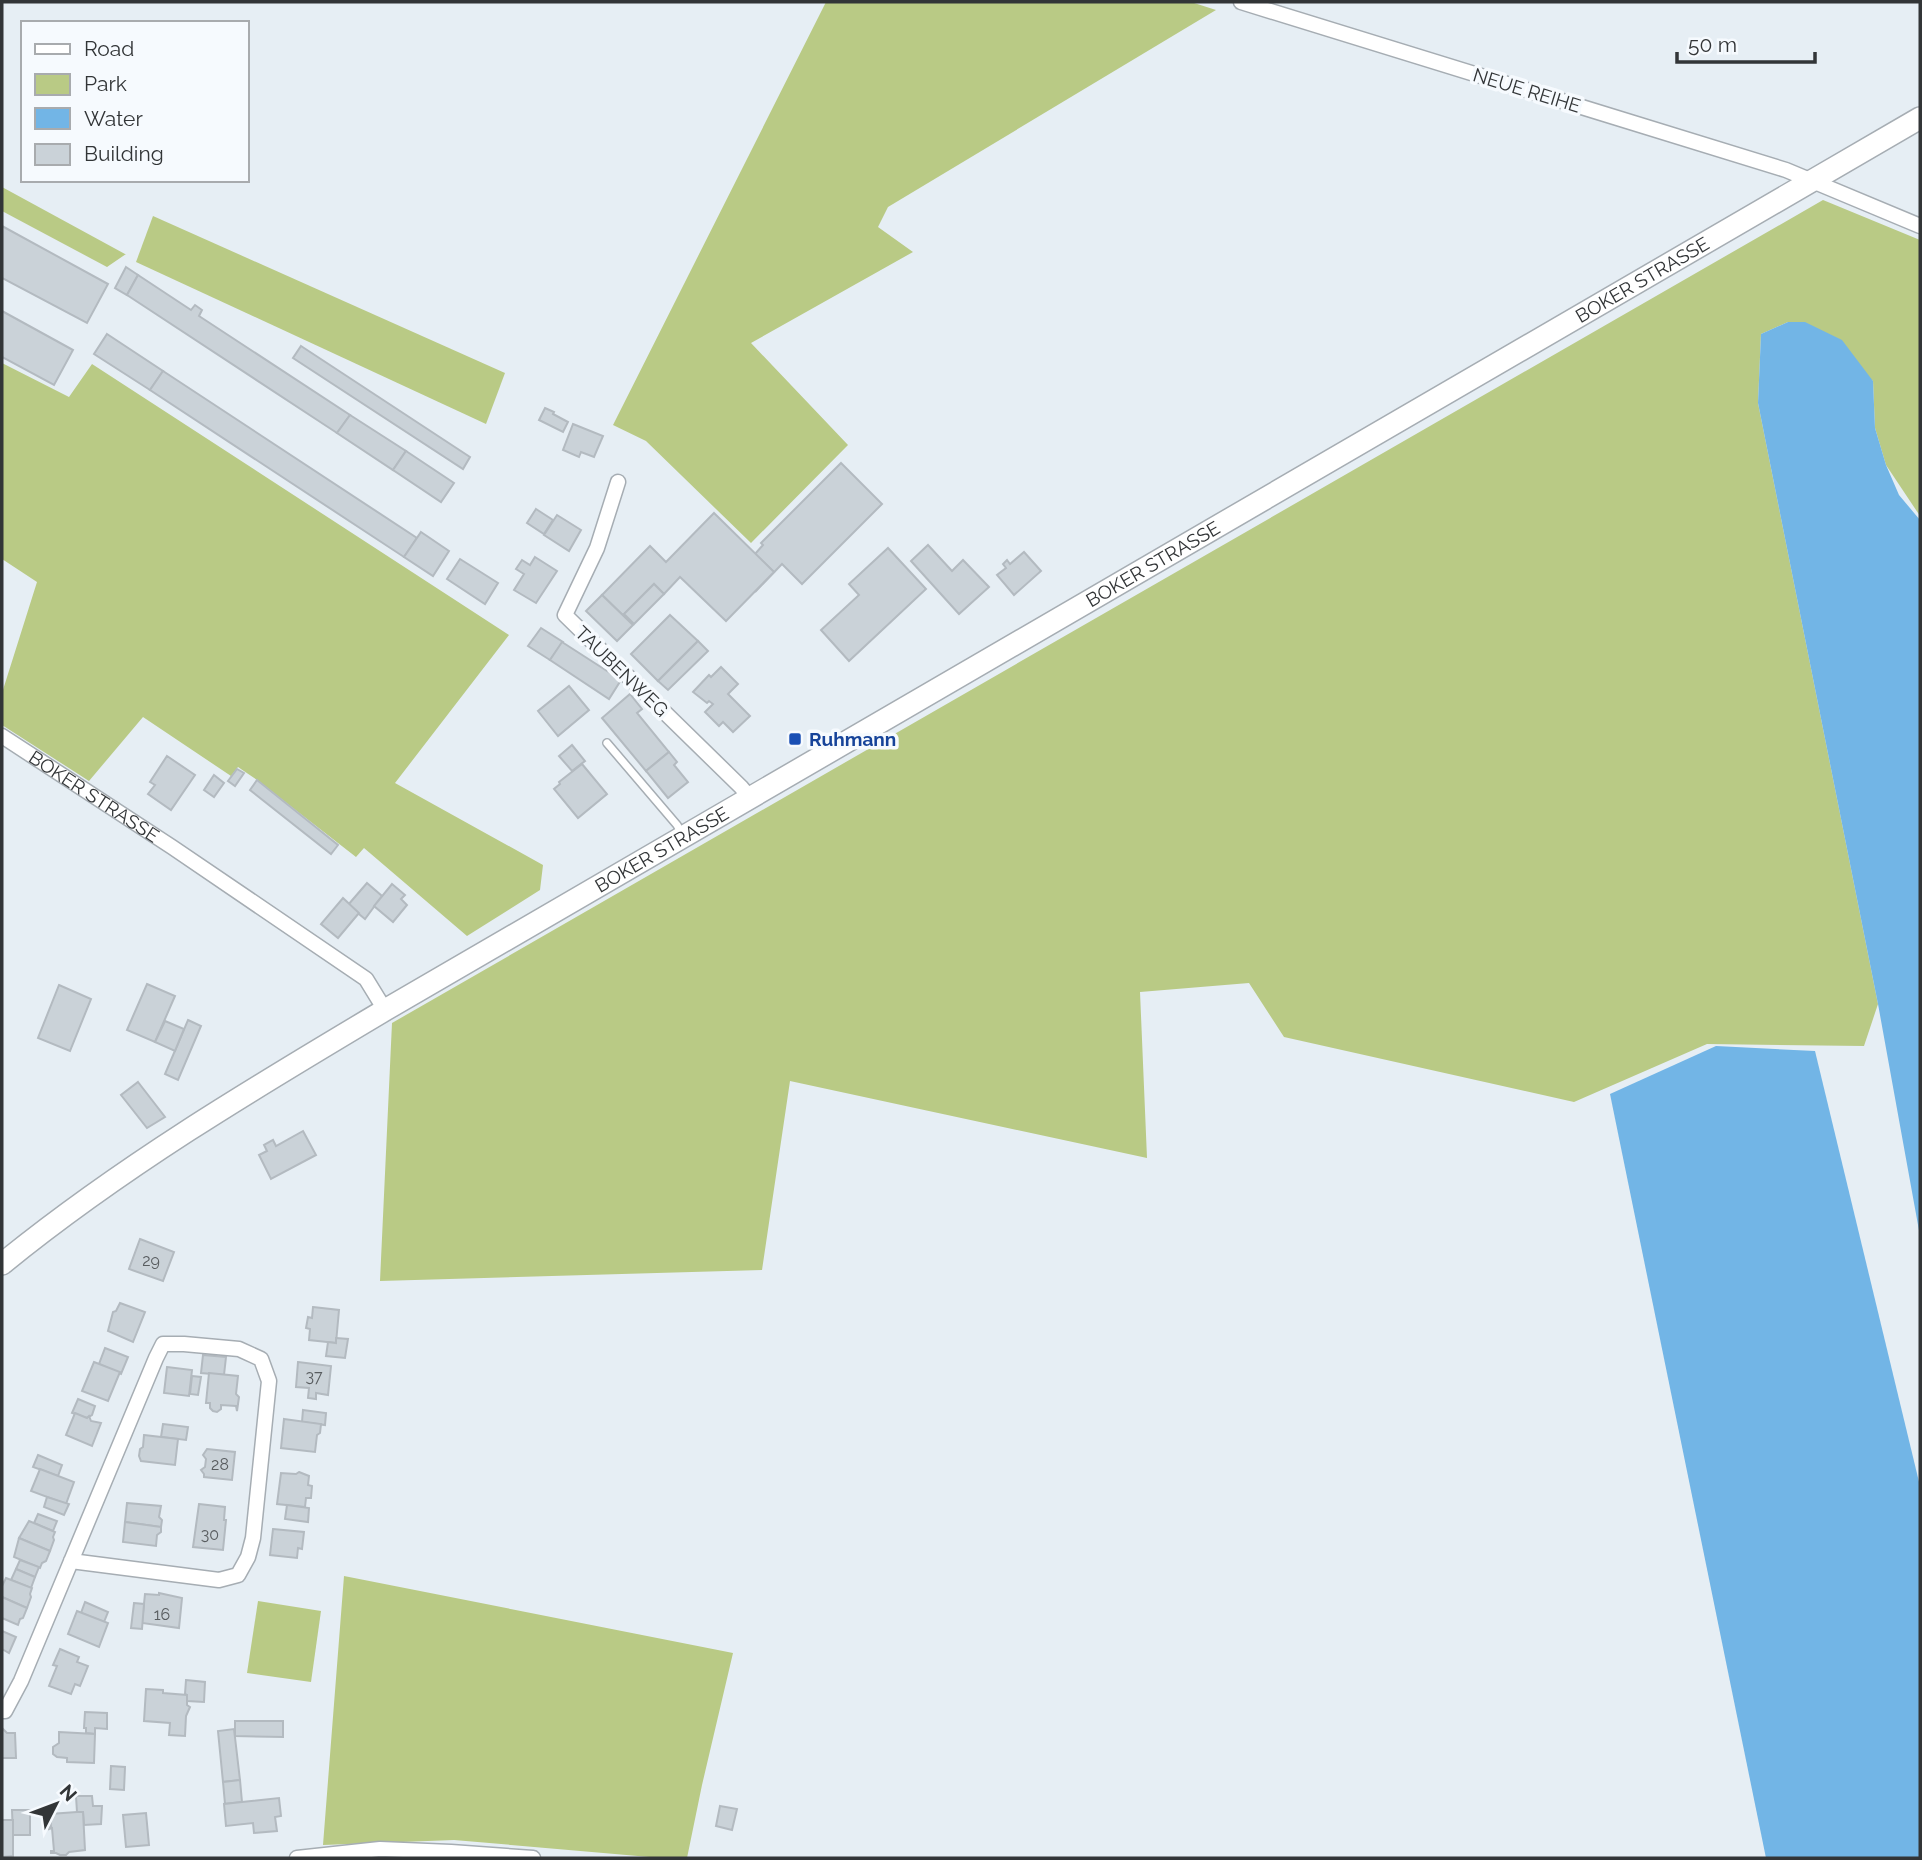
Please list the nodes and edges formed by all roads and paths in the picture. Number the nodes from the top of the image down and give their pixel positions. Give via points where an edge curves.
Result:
1 (1241, 2) edge
2 (1920, 118) edge
3 (1813, 181) junction
4 (1920, 226) edge
5 (618, 482) dead end
6 (2, 736) edge
7 (607, 743) dead end
8 (751, 799) junction
9 (684, 836) junction
10 (386, 1010) junction
11 (2, 1264) edge
12 (71, 1561) junction
13 (2, 1712) edge
14 (297, 1858) edge
15 (533, 1858) edge

1 - 3 street, NEUE REIHE
2 - 3 main road, BOKER STRASSE
3 - 4 street, NEUE REIHE
3 - 8 main road, BOKER STRASSE
5 - 8 street, TAUBENWEG via 597,548 565,615
6 - 10 street, BOKER STRASSE via 366,979
7 - 9 lane
8 - 9 main road, BOKER STRASSE
9 - 10 main road, BOKER STRASSE
10 - 11 main road, BOKER STRASSE via 141,1161
12 - 12 street via 219,1580 238,1575 253,1538 270,1381 261,1359 239,1349 163,1344
12 - 13 street via 21,1681
14 - 15 street via 380,1849

